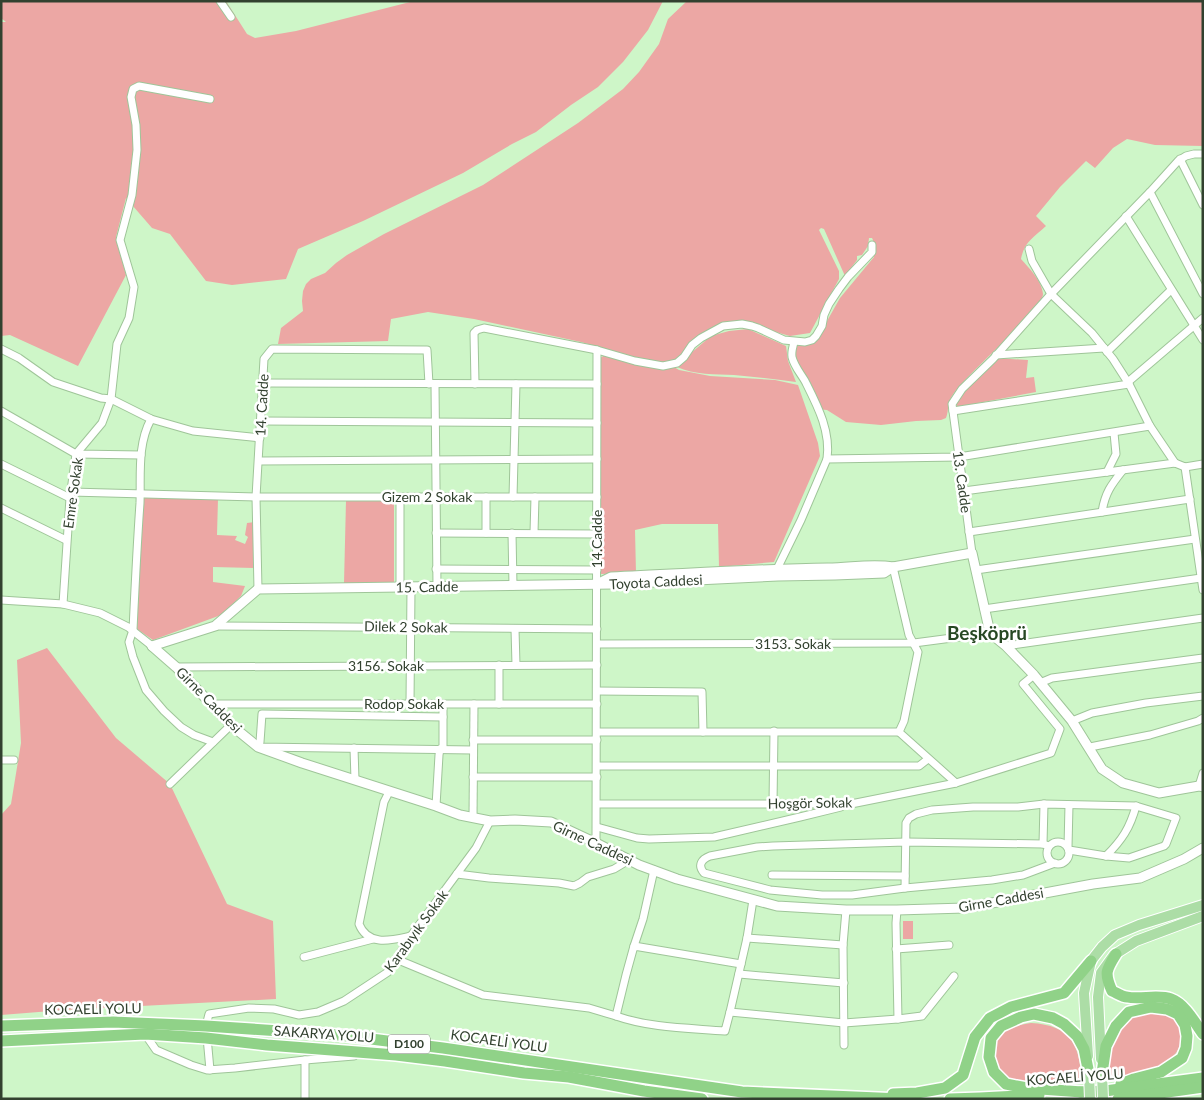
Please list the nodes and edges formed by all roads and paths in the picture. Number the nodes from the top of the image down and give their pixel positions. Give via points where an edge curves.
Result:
1 (220, 1) edge
2 (230, 17) dead end
3 (210, 99) dead end
4 (1203, 154) edge
5 (1180, 159) junction
6 (1150, 192) junction
7 (1203, 205) edge
8 (1126, 216) junction
9 (872, 245) dead end
10 (1028, 249) dead end
11 (1171, 290) junction
12 (1051, 294) junction
13 (1203, 294) edge
14 (1203, 318) edge
15 (1194, 326) junction
16 (1203, 340) edge
17 (794, 342) junction
18 (1, 349) edge
19 (597, 350) junction
20 (1106, 350) junction
21 (996, 355) junction
22 (264, 383) junction
23 (1129, 383) junction
24 (432, 384) junction
25 (475, 384) junction
26 (516, 384) junction
27 (597, 384) junction
28 (111, 399) junction
29 (953, 410) junction
30 (1, 411) edge
31 (151, 420) junction
32 (261, 421) junction
33 (435, 422) junction
34 (515, 422) junction
35 (597, 423) junction
36 (1150, 426) junction
37 (1114, 432) junction
38 (260, 438) junction
39 (76, 454) junction
40 (141, 455) junction
41 (959, 457) junction
42 (827, 458) junction
43 (514, 459) junction
44 (597, 459) junction
45 (436, 460) junction
46 (259, 461) junction
47 (1175, 463) junction
48 (1, 464) edge
49 (1203, 464) edge
50 (1185, 468) junction
51 (1123, 470) junction
52 (1107, 472) junction
53 (964, 491) junction
54 (140, 494) junction
55 (70, 495) junction
56 (597, 496) junction
57 (256, 497) junction
58 (400, 497) junction
59 (436, 497) junction
60 (486, 497) junction
61 (513, 497) junction
62 (535, 497) junction
63 (1190, 499) junction
64 (1, 508) edge
65 (1102, 512) junction
66 (969, 532) junction
67 (436, 533) junction
68 (486, 533) junction
69 (512, 533) junction
70 (534, 533) junction
71 (597, 534) junction
72 (66, 540) junction
73 (1196, 540) junction
74 (972, 553) junction
75 (893, 567) junction
76 (436, 569) junction
77 (513, 569) junction
78 (597, 570) junction
79 (976, 570) junction
80 (778, 572) junction
81 (1201, 578) junction
82 (597, 584) junction
83 (436, 586) junction
84 (513, 586) junction
85 (400, 587) junction
86 (411, 587) junction
87 (258, 589) junction
88 (1203, 590) edge
89 (1, 600) edge
90 (63, 604) junction
91 (984, 610) junction
92 (1203, 618) edge
93 (215, 626) junction
94 (411, 628) junction
95 (515, 628) junction
96 (597, 629) junction
97 (133, 630) junction
98 (990, 633) junction
99 (914, 643) junction
100 (597, 644) junction
101 (152, 646) junction
102 (1006, 646) junction
103 (1203, 658) edge
104 (499, 665) junction
105 (516, 665) junction
106 (597, 665) junction
107 (410, 666) junction
108 (176, 667) junction
109 (1037, 679) junction
110 (597, 691) junction
111 (1203, 696) edge
112 (211, 704) junction
113 (410, 704) junction
114 (443, 704) junction
115 (474, 704) junction
116 (499, 704) junction
117 (596, 704) junction
118 (443, 717) junction
119 (1203, 718) edge
120 (1072, 721) junction
121 (231, 724) junction
122 (774, 731) junction
123 (597, 732) junction
124 (703, 732) junction
125 (899, 732) junction
126 (473, 740) junction
127 (596, 740) junction
128 (213, 742) junction
129 (258, 747) junction
130 (1090, 747) junction
131 (354, 748) junction
132 (440, 749) junction
133 (473, 750) junction
134 (928, 759) junction
135 (1, 760) edge
136 (14, 760) dead end
137 (596, 766) junction
138 (773, 766) junction
139 (1203, 773) edge
140 (473, 777) junction
141 (596, 777) junction
142 (355, 780) junction
143 (956, 783) junction
144 (170, 784) dead end
145 (1201, 786) edge
146 (390, 792) junction
147 (596, 804) junction
148 (773, 804) junction
149 (851, 804) junction
150 (1044, 804) junction
151 (1069, 805) junction
152 (436, 806) junction
153 (1136, 806) junction
154 (473, 818) junction
155 (490, 821) junction
156 (596, 827) junction
157 (906, 842) junction
158 (596, 843) junction
159 (1046, 845) junction
160 (1203, 848) edge
161 (1069, 849) junction
162 (1106, 856) junction
163 (630, 860) junction
164 (1055, 863) junction
165 (654, 870) junction
166 (457, 874) junction
167 (772, 875) dead end
168 (905, 876) junction
169 (905, 888) junction
170 (753, 900) junction
171 (1200, 905) edge
172 (846, 910) junction
173 (897, 910) junction
174 (1203, 916) edge
175 (411, 936) junction
176 (747, 938) junction
177 (373, 939) junction
178 (949, 945) dead end
179 (634, 946) junction
180 (843, 946) junction
181 (896, 949) junction
182 (1116, 954) junction
183 (304, 957) dead end
184 (396, 958) junction
185 (1091, 961) junction
186 (741, 964) junction
187 (739, 974) junction
188 (954, 976) dead end
189 (844, 982) junction
190 (730, 1012) junction
191 (616, 1016) junction
192 (898, 1019) junction
193 (844, 1023) junction
194 (1, 1026) edge
195 (206, 1026) junction
196 (145, 1034) junction
197 (1203, 1034) edge
198 (206, 1038) junction
199 (1, 1041) edge
200 (844, 1045) dead end
201 (374, 1053) junction
202 (305, 1060) junction
203 (210, 1070) junction
204 (1102, 1073) junction
205 (1089, 1074) junction
206 (1203, 1078) edge
207 (1203, 1087) edge
208 (814, 1094) junction
209 (1086, 1095) edge
210 (1104, 1095) edge
211 (305, 1099) edge
212 (702, 1099) edge
213 (901, 1099) edge
214 (950, 1099) edge
215 (1118, 1099) edge

1 - 2 street
3 - 28 street, Emre Sokak via 139,86 132,90 137,150 132,195 120,240 134,287 129,318 117,344
4 - 5 street
5 - 6 street
5 - 7 street
6 - 8 street
6 - 13 street
8 - 11 street
8 - 12 street
9 - 17 street via 872,252 848,277 829,304 816,336 805,342
10 - 12 street
11 - 15 street
11 - 20 street
12 - 20 street
12 - 21 street
14 - 15 street
15 - 16 street
15 - 23 street
17 - 19 street via 742,324 723,326 692,345 677,363 663,366
17 - 42 street via 792,358 822,419 827,436
18 - 28 street via 53,382
19 - 25 street via 484,328 474,333
19 - 27 street, 14.Cadde
20 - 21 street
20 - 23 street
21 - 29 street via 962,389 952,404
22 - 24 street
22 - 24 street, 14. Cadde via 264,359 272,349 427,350
22 - 32 street, 14. Cadde
23 - 29 street
23 - 36 street
24 - 25 street
24 - 33 street
25 - 26 street
26 - 27 street
26 - 34 street
27 - 35 street, 14.Cadde
28 - 31 street
28 - 39 street, Emre Sokak via 102,423
29 - 41 street, 13. Cadde
30 - 39 street
31 - 38 street via 193,431
31 - 40 street
32 - 33 street
32 - 38 street, 14. Cadde
33 - 34 street
33 - 45 street
34 - 35 street
34 - 43 street
35 - 44 street, 14.Cadde
36 - 37 street
36 - 47 street
37 - 41 street
37 - 52 street via 1116,454
38 - 46 street, 14. Cadde
39 - 40 street
39 - 55 street, Emre Sokak
40 - 54 street
41 - 42 street
41 - 53 street, 13. Cadde
42 - 80 street
43 - 44 street
43 - 45 street
43 - 61 street
44 - 56 street, 14.Cadde
45 - 46 street
45 - 59 street
46 - 57 street, 14. Cadde
47 - 50 street
47 - 51 street
48 - 55 street
49 - 50 street
50 - 63 street
51 - 52 street
51 - 65 street via 1105,496
52 - 53 street
53 - 66 street, 13. Cadde
54 - 55 street, Gizem 2 Sokak
54 - 57 street, Gizem 2 Sokak
54 - 97 street
55 - 72 street, Emre Sokak
56 - 62 street, Gizem 2 Sokak
56 - 71 street, 14.Cadde
57 - 58 street, Gizem 2 Sokak
57 - 87 street, 14. Cadde
58 - 59 street, Gizem 2 Sokak
58 - 85 street
59 - 60 street, Gizem 2 Sokak
59 - 67 street
60 - 61 street, Gizem 2 Sokak
60 - 68 street
61 - 62 street, Gizem 2 Sokak
62 - 70 street
63 - 65 street
63 - 73 street
64 - 72 street
65 - 66 street
66 - 74 street, 13. Cadde
67 - 68 street
67 - 76 street
68 - 69 street
69 - 70 street
69 - 77 street
70 - 71 street
71 - 78 street, 14.Cadde
72 - 90 street, Emre Sokak
73 - 79 street
73 - 81 street
74 - 75 street, Toyota Caddesi
74 - 79 street, 13. Cadde
75 - 80 street, Toyota Caddesi via 884,573
75 - 99 street via 909,635
76 - 77 street
76 - 83 street
77 - 78 street
77 - 84 street
78 - 82 street, 14.Cadde
79 - 91 street, 13. Cadde
80 - 82 street, Toyota Caddesi
81 - 88 street
81 - 91 street
82 - 84 street, 15. Cadde
82 - 96 street, 14.Cadde
83 - 84 street, 15. Cadde
83 - 86 street, 15. Cadde
85 - 86 street, 15. Cadde
85 - 87 street, 15. Cadde
86 - 94 street
87 - 93 street
89 - 90 street, Girne Caddesi
90 - 97 street, Girne Caddesi via 100,613
91 - 98 street, 13. Cadde
92 - 102 street
93 - 94 street, Dilek 2 Sokak
93 - 101 street
94 - 95 street, Dilek 2 Sokak
94 - 107 street
95 - 96 street, Dilek 2 Sokak
95 - 105 street
96 - 100 street, 14.Cadde
97 - 101 street, Girne Caddesi
97 - 128 street via 129,642 146,690 181,727
98 - 99 street, 3153. Sokak
98 - 102 street
99 - 100 street, 3153. Sokak
99 - 125 street via 918,652
100 - 106 street, 14.Cadde
101 - 108 street, Girne Caddesi
102 - 109 street
103 - 109 street
104 - 105 street, 3156. Sokak
104 - 107 street, 3156. Sokak
104 - 116 street
105 - 106 street, 3156. Sokak
106 - 110 street, 14.Cadde
107 - 108 street, 3156. Sokak
107 - 113 street
108 - 112 street, Girne Caddesi
109 - 120 street
109 - 143 street, Hoşgör Sokak via 1023,684 1060,729 1050,753
110 - 117 street, 14.Cadde
110 - 124 street via 702,692
111 - 120 street via 1092,713
112 - 113 street, Rodop Sokak
112 - 121 street, Girne Caddesi
113 - 114 street, Rodop Sokak
114 - 115 street, Rodop Sokak
114 - 118 street
115 - 116 street, Rodop Sokak
115 - 126 street
116 - 117 street, Rodop Sokak
117 - 123 street, 14.Cadde
118 - 129 street via 262,714
118 - 132 street via 443,747
119 - 130 street via 1150,735
120 - 130 street
121 - 128 street
121 - 129 street, Girne Caddesi
122 - 124 street
122 - 125 street
122 - 138 street
123 - 124 street
123 - 127 street, 14.Cadde
125 - 134 street
126 - 127 street
126 - 133 street
127 - 137 street, 14.Cadde
128 - 144 street
129 - 131 street
129 - 142 street, Girne Caddesi
130 - 145 street via 1102,768 1123,783 1159,793
131 - 132 street
131 - 142 street
132 - 133 street
132 - 152 street
133 - 140 street
134 - 138 street via 918,766
134 - 143 street
135 - 136 street
137 - 138 street
137 - 141 street, 14.Cadde
138 - 148 street
139 - 145 street
140 - 141 street
140 - 154 street
141 - 147 street, 14.Cadde
142 - 146 street, Girne Caddesi
143 - 149 street, Hoşgör Sokak
146 - 152 street, Girne Caddesi
146 - 177 street via 384,802 359,924 362,931
147 - 148 street, Hoşgör Sokak
147 - 156 street, 14.Cadde
148 - 149 street, Hoşgör Sokak
149 - 156 street via 714,837 643,839
150 - 151 street
150 - 157 street via 954,808 916,814 906,823
150 - 159 street
151 - 153 street
151 - 161 street
152 - 154 street, Girne Caddesi
153 - 162 street via 1131,823 1119,843
153 - 162 street via 1176,818 1166,844 1129,858
154 - 155 street, Girne Caddesi
155 - 158 street, Girne Caddesi via 551,822
155 - 166 street, Karabıyık Sokak
156 - 158 street, 14.Cadde
157 - 159 street
157 - 168 street
157 - 169 street via 756,847 710,856 702,860 700,866 704,872 770,890 852,895
158 - 163 street, Girne Caddesi
159 - 161 street via 1064,843
159 - 164 street via 1049,859
160 - 173 street, Girne Caddesi via 1140,878 965,908
161 - 162 street
161 - 164 street via 1066,861
163 - 165 street, Girne Caddesi
163 - 166 street via 574,886
164 - 169 street via 1023,875 1000,879
165 - 170 street, Girne Caddesi
165 - 179 street
166 - 175 street, Karabıyık Sokak
167 - 168 street
168 - 169 street
170 - 172 street, Girne Caddesi via 777,906
170 - 176 street
171 - 185 main road via 1115,935
172 - 173 street, Girne Caddesi
172 - 180 street
173 - 181 street
174 - 182 main road via 1136,940
175 - 177 street via 390,941
175 - 184 street, Karabıyık Sokak
176 - 180 street
176 - 186 street
177 - 183 street
178 - 181 street
179 - 186 street
179 - 191 street
180 - 189 street
181 - 192 street
182 - 197 highway via 1107,969 1112,991 1126,997 1171,999 1191,1016
182 - 204 main road via 1101,973 1098,997
184 - 191 street via 483,995 589,1008
184 - 195 street, Karabıyık Sokak via 388,972 344,1001 318,1012 299,1015 249,1008 209,1014
185 - 205 main road via 1084,993
185 - 208 highway via 1064,993 1010,1007 990,1018 975,1037 963,1075 945,1088 917,1093
186 - 187 street
187 - 189 street
187 - 190 street
188 - 192 street via 922,1016
189 - 193 street
190 - 191 street via 725,1031 642,1023
190 - 193 street
192 - 193 street
193 - 200 street
194 - 195 highway, KOCAELİ YOLU / D100 via 113,1022
195 - 198 street
195 - 208 highway, KOCAELİ YOLU / D100 via 339,1035 742,1092
196 - 198 highway, SAKARYA YOLU / D100
196 - 199 highway, SAKARYA YOLU / D100
196 - 203 street via 156,1050
198 - 201 highway, SAKARYA YOLU / D100
198 - 203 street
201 - 202 street
201 - 212 highway, SAKARYA YOLU / D100 via 569,1077
202 - 203 street
202 - 211 street
204 - 210 main road, bridge
204 - 210 highway via 1106,1046 1116,1026 1129,1012 1152,1007 1178,1014 1187,1036 1182,1058 1161,1072 1134,1079
205 - 209 main road, bridge
205 - 209 highway via 1084,1049 1077,1036 1053,1018 1034,1014 1021,1017 1001,1026 991,1038 989,1057 994,1072 1006,1084
206 - 210 highway, KOCAELİ YOLU
207 - 215 highway
208 - 213 highway, KOCAELİ YOLU / D100
209 - 210 highway, KOCAELİ YOLU
209 - 214 highway, KOCAELİ YOLU

